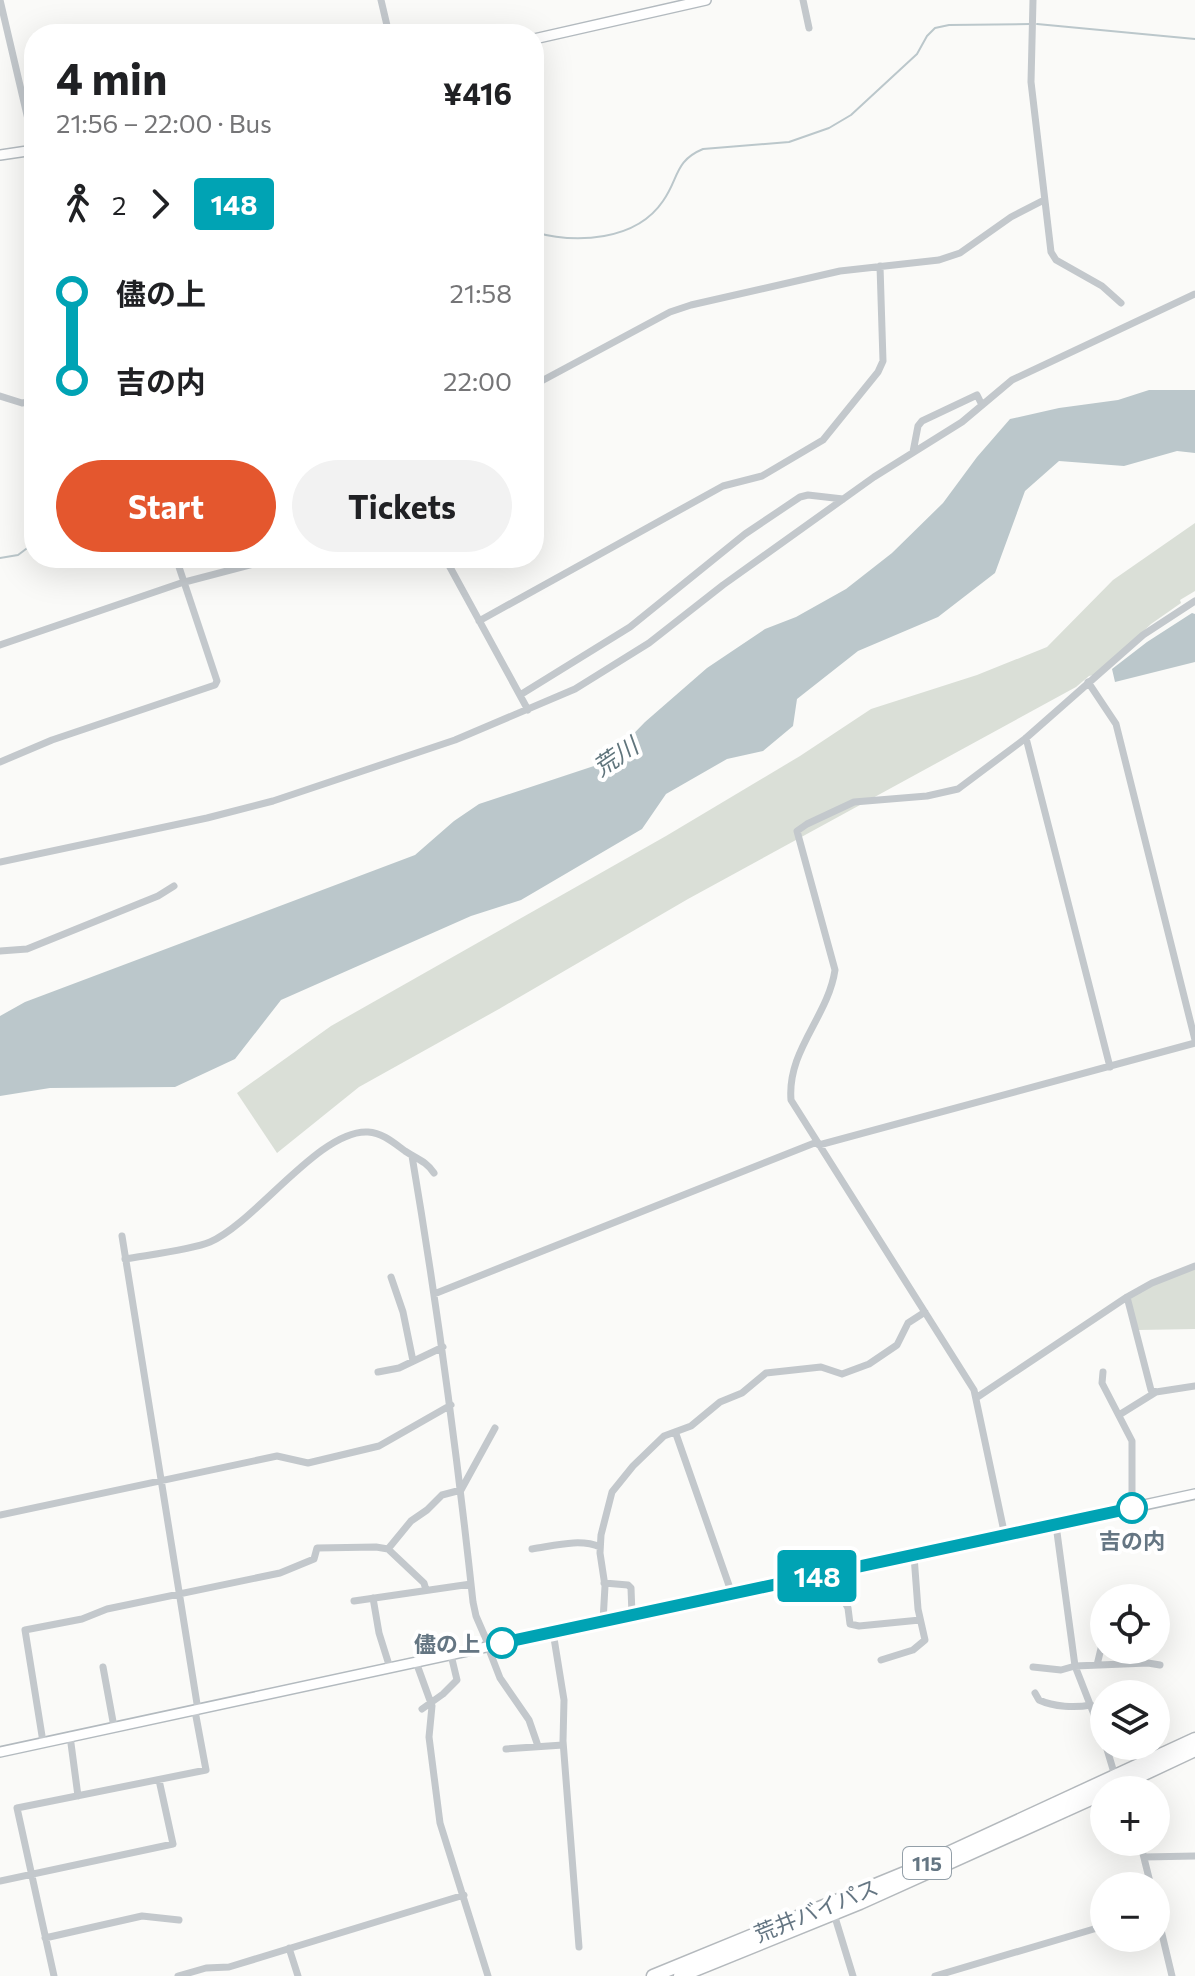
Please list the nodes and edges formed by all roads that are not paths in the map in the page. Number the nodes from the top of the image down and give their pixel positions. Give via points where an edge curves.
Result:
1 (0, 0) edge
2 (381, 0) edge
3 (706, 0) edge
4 (803, 0) edge
5 (1033, 0) edge
6 (387, 24) edge
7 (809, 28) dead end
8 (544, 37) edge
9 (24, 104) edge
10 (24, 149) edge
11 (0, 155) edge
12 (1044, 200) junction
13 (880, 266) junction
14 (1195, 294) edge
15 (1121, 303) dead end
16 (544, 380) edge
17 (0, 396) edge
18 (24, 403) edge
19 (982, 405) junction
20 (913, 452) junction
21 (843, 499) junction
22 (179, 568) edge
23 (240, 568) edge
24 (450, 568) edge
25 (184, 583) junction
26 (1195, 601) edge
27 (479, 621) junction
28 (0, 645) edge
29 (1088, 682) junction
30 (520, 695) junction
31 (528, 710) junction
32 (1026, 738) junction
33 (0, 762) edge
34 (0, 862) edge
35 (174, 886) dead end
36 (0, 951) edge
37 (1195, 1042) edge
38 (1110, 1067) junction
39 (818, 1144) junction
40 (412, 1156) junction
41 (434, 1173) dead end
42 (122, 1236) dead end
43 (125, 1259) junction
44 (1195, 1266) edge
45 (391, 1277) dead end
46 (434, 1294) junction
47 (1127, 1297) junction
48 (925, 1312) junction
49 (443, 1347) junction
50 (413, 1361) junction
51 (378, 1372) dead end
52 (1103, 1372) dead end
53 (1195, 1386) edge
54 (1156, 1392) junction
55 (976, 1398) junction
56 (451, 1405) junction
57 (1119, 1415) junction
58 (495, 1428) dead end
59 (676, 1434) junction
60 (161, 1481) junction
61 (461, 1490) junction
62 (1195, 1494) edge
63 (1132, 1508) junction
64 (0, 1515) edge
65 (1056, 1525) junction
66 (1005, 1536) junction
67 (600, 1547) junction
68 (388, 1549) junction
69 (532, 1549) dead end
70 (914, 1556) junction
71 (829, 1573) junction
72 (604, 1583) junction
73 (471, 1584) junction
74 (426, 1590) junction
75 (732, 1594) junction
76 (180, 1595) junction
77 (373, 1598) junction
78 (354, 1601) dead end
79 (632, 1615) junction
80 (920, 1620) junction
81 (603, 1621) junction
82 (553, 1632) junction
83 (489, 1646) junction
84 (451, 1655) junction
85 (881, 1660) dead end
86 (416, 1662) junction
87 (1097, 1665) joint
88 (1160, 1665) dead end
89 (1075, 1666) junction
90 (103, 1667) dead end
91 (1033, 1667) dead end
92 (390, 1668) junction
93 (1035, 1693) dead end
94 (431, 1702) junction
95 (1090, 1703) edge
96 (1090, 1705) edge
97 (422, 1709) dead end
98 (196, 1710) junction
99 (114, 1727) junction
100 (70, 1736) junction
101 (1195, 1739) edge
102 (43, 1742) junction
103 (563, 1745) junction
104 (538, 1746) junction
105 (506, 1749) dead end
106 (1195, 1750) edge
107 (0, 1752) edge
108 (1132, 1776) edge
109 (1137, 1776) edge
110 (159, 1780) junction
111 (1090, 1795) edge
112 (78, 1796) junction
113 (1090, 1799) edge
114 (1195, 1856) edge
115 (1144, 1857) joint
116 (1148, 1872) edge
117 (30, 1875) junction
118 (0, 1881) edge
119 (464, 1895) junction
120 (834, 1914) junction
121 (179, 1920) dead end
122 (1090, 1930) edge
123 (45, 1938) junction
124 (579, 1947) dead end
125 (289, 1948) junction
126 (1166, 1952) edge
127 (54, 1976) edge
128 (178, 1976) edge
129 (298, 1976) edge
130 (488, 1976) edge
131 (653, 1976) edge
132 (680, 1976) edge
133 (853, 1976) edge
134 (935, 1976) edge
135 (1172, 1976) edge

1 - 9 street
2 - 6 street
3 - 8 street
4 - 7 street
5 - 12 street via 1031,82
10 - 11 street
12 - 13 street via 960,253
12 - 15 street via 1052,256
13 - 16 street via 805,278 670,312
13 - 27 street via 882,366 823,440 762,476 723,486
14 - 19 street via 1020,376
17 - 18 street
19 - 20 street
19 - 20 street via 977,395 922,421
20 - 21 street
21 - 30 street via 800,497 745,534 630,627
21 - 31 street via 638,650 575,689
22 - 25 street
23 - 25 street
24 - 27 street
25 - 28 street
25 - 33 street via 215,685
26 - 29 street via 1143,635
27 - 30 street
29 - 32 street
29 - 37 street via 1116,724
30 - 31 street
31 - 34 street via 273,801
32 - 38 street
32 - 39 street via 958,789 854,802 797,831 835,970 790,1081 791,1100
35 - 36 street via 27,949
37 - 38 street
38 - 39 street
39 - 46 street
39 - 48 street
40 - 41 street
40 - 43 street via 381,1134 345,1136 209,1242
40 - 46 street
42 - 43 street
43 - 60 street
44 - 47 street
45 - 50 street
46 - 49 street
47 - 54 street via 1149,1386
47 - 55 street
48 - 55 street
48 - 59 street via 908,1323 897,1345 869,1364 842,1374 821,1367 766,1373
49 - 50 street
49 - 56 street
50 - 51 street
52 - 57 street via 1102,1383
53 - 54 street
54 - 57 street
55 - 66 street
56 - 60 street via 361,1451 308,1463 277,1456
56 - 61 street
57 - 63 street via 1134,1453
58 - 61 street
59 - 67 street via 664,1436 612,1492
59 - 75 street
60 - 64 street
60 - 76 street
61 - 68 street via 442,1495
61 - 73 street
62 - 63 street
63 - 65 street
65 - 66 street
65 - 89 street
66 - 70 street
67 - 69 street via 579,1543
67 - 72 street
68 - 74 street
68 - 76 street via 317,1548 314,1559 280,1573
70 - 71 street
70 - 80 street
71 - 75 street
71 - 80 street via 848,1608 850,1624
72 - 79 street via 631,1588
72 - 81 street
73 - 74 street
73 - 83 street via 476,1616
74 - 77 street
75 - 79 street
76 - 98 street
76 - 102 street via 25,1630
77 - 78 street
77 - 92 street
79 - 81 street
80 - 85 street via 922,1645
81 - 82 street
82 - 83 street
82 - 103 street via 564,1700
83 - 84 street
83 - 104 street via 500,1678 529,1720
84 - 86 street
84 - 94 street via 457,1680
86 - 92 street
86 - 94 street
87 - 88 street
87 - 89 street
89 - 91 street
89 - 95 street
90 - 99 street
92 - 98 street
93 - 96 street via 1051,1705
94 - 97 street
94 - 119 street via 429,1737 440,1823
98 - 99 street
98 - 110 street via 206,1770
99 - 100 street
100 - 102 street
100 - 112 street
101 - 108 highway, 荒井バイパス / 115
102 - 107 street
103 - 104 street
103 - 124 street
104 - 105 street
106 - 109 highway, 荒井バイパス / 115
110 - 112 street
110 - 117 street via 173,1844
111 - 131 highway, 荒井バイパス / 115
112 - 117 street via 17,1808
113 - 120 highway, 荒井バイパス / 115
114 - 115 street
115 - 116 street
117 - 118 street
117 - 123 street
119 - 125 street
119 - 130 street
120 - 132 highway, 荒井バイパス / 115
120 - 133 street
121 - 123 street via 142,1916
122 - 134 street
123 - 127 street
125 - 128 street
125 - 129 street
126 - 135 street

